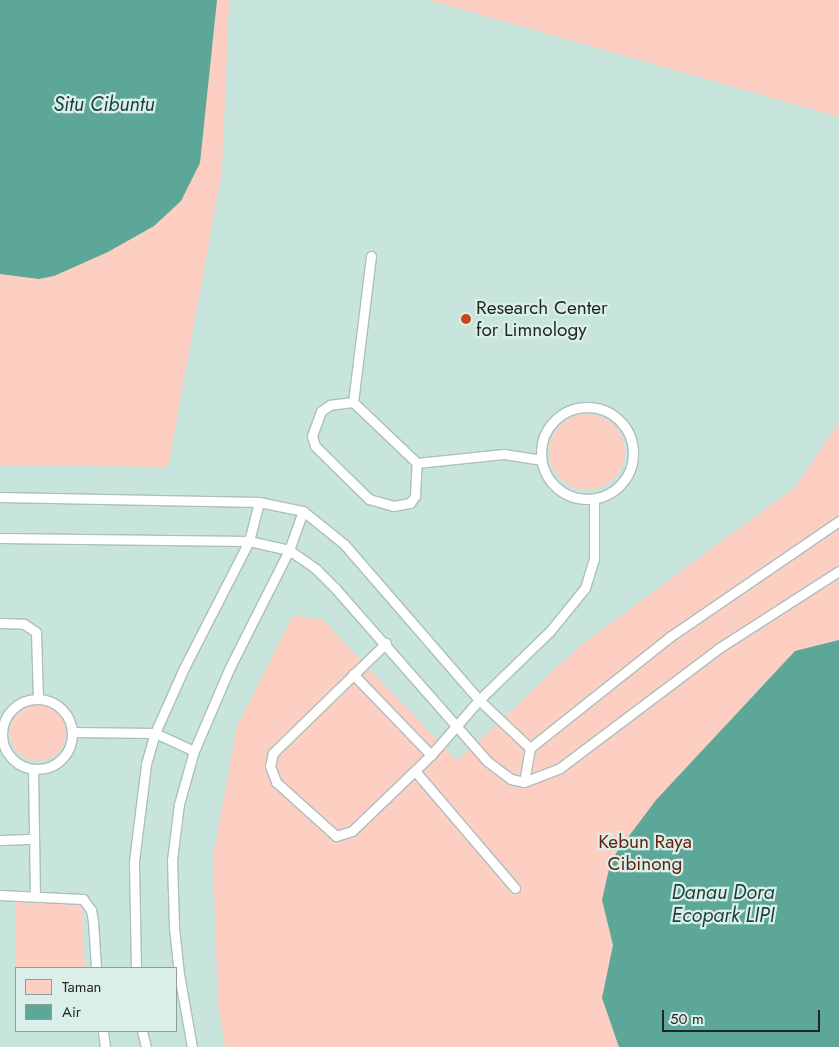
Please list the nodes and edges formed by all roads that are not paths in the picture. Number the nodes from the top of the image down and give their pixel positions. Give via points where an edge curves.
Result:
1 (371, 256) dead end
2 (353, 402) junction
3 (541, 460) junction
4 (416, 463) junction
5 (0, 497) edge
6 (594, 498) junction
7 (259, 502) junction
8 (303, 511) junction
9 (839, 521) edge
10 (0, 538) edge
11 (249, 541) junction
12 (288, 550) junction
13 (839, 571) edge
14 (0, 623) edge
15 (386, 643) junction
16 (352, 674) junction
17 (38, 698) junction
18 (480, 700) junction
19 (456, 725) junction
20 (73, 732) junction
21 (155, 733) junction
22 (530, 748) junction
23 (194, 751) junction
24 (432, 755) junction
25 (32, 769) junction
26 (415, 770) junction
27 (524, 782) junction
28 (34, 839) junction
29 (0, 840) edge
30 (515, 888) dead end
31 (0, 895) edge
32 (35, 895) junction
33 (96, 967) edge
34 (136, 967) edge
35 (102, 1032) edge
36 (142, 1032) edge
37 (105, 1047) edge
38 (146, 1047) edge
39 (192, 1047) edge

1 - 2 lane
2 - 4 lane
2 - 4 lane via 330,405 321,411 314,423 312,436 315,446 362,492 380,503 403,507 416,496
3 - 4 lane via 504,454
3 - 6 lane via 547,477 560,490 576,498
3 - 6 lane via 543,439 561,414 586,407 611,413 630,436 634,456 621,484
5 - 7 lane
6 - 18 lane via 594,559 585,588 550,631
7 - 8 lane
7 - 11 lane
8 - 12 lane
8 - 18 lane via 344,544
9 - 22 lane via 671,636
10 - 11 lane
11 - 12 lane
11 - 21 lane via 184,668
12 - 15 lane via 316,569
12 - 23 lane via 230,667
13 - 27 lane via 719,648 560,768
14 - 17 lane via 24,624 36,632
15 - 16 lane
15 - 19 lane
16 - 24 lane
16 - 26 lane via 273,754 271,774 276,782 330,832 344,835
17 - 20 lane via 58,704 71,721
17 - 25 lane via 27,700 10,711 2,731 3,742 13,760
18 - 19 lane
18 - 22 lane
19 - 24 lane
19 - 27 lane via 502,773
20 - 21 lane
20 - 25 lane via 72,744 57,764
21 - 23 lane
21 - 34 lane via 146,764 134,861
22 - 27 lane
23 - 39 lane via 179,804 172,860 179,974
24 - 26 lane
25 - 28 lane
26 - 30 lane
28 - 29 lane
28 - 32 lane
31 - 32 lane
32 - 33 lane via 78,898 88,903 93,921
35 - 37 lane
36 - 38 lane

